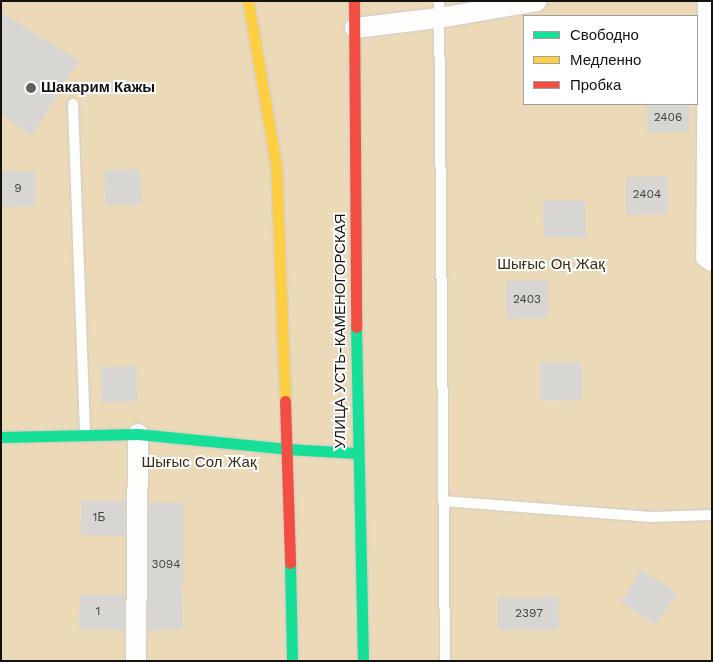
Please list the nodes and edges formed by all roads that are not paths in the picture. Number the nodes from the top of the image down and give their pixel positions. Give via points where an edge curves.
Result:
1 (248, 1) edge
2 (354, 1) edge
3 (537, 1) edge
4 (708, 1) edge
5 (439, 10) edge
6 (355, 28) junction
7 (73, 104) dead end
8 (712, 260) edge
9 (138, 434) junction
10 (85, 435) junction
11 (1, 437) edge
12 (287, 449) junction
13 (357, 453) junction
14 (443, 501) junction
15 (712, 515) edge
16 (136, 661) edge
17 (292, 661) edge
18 (363, 661) edge
19 (444, 661) edge

1 - 12 street via 276,164
2 - 6 street, УЛИЦА УСТЬ-КАМЕНОГОРСКАЯ
3 - 5 street
4 - 8 street via 706,257
5 - 6 street
5 - 14 lane
6 - 13 street, УЛИЦА УСТЬ-КАМЕНОГОРСКАЯ
7 - 10 lane
9 - 10 street
9 - 12 street
9 - 16 street
10 - 11 street
12 - 13 street
12 - 17 street
13 - 18 street, УЛИЦА УСТЬ-КАМЕНОГОРСКАЯ
14 - 15 lane via 651,517
14 - 19 lane

